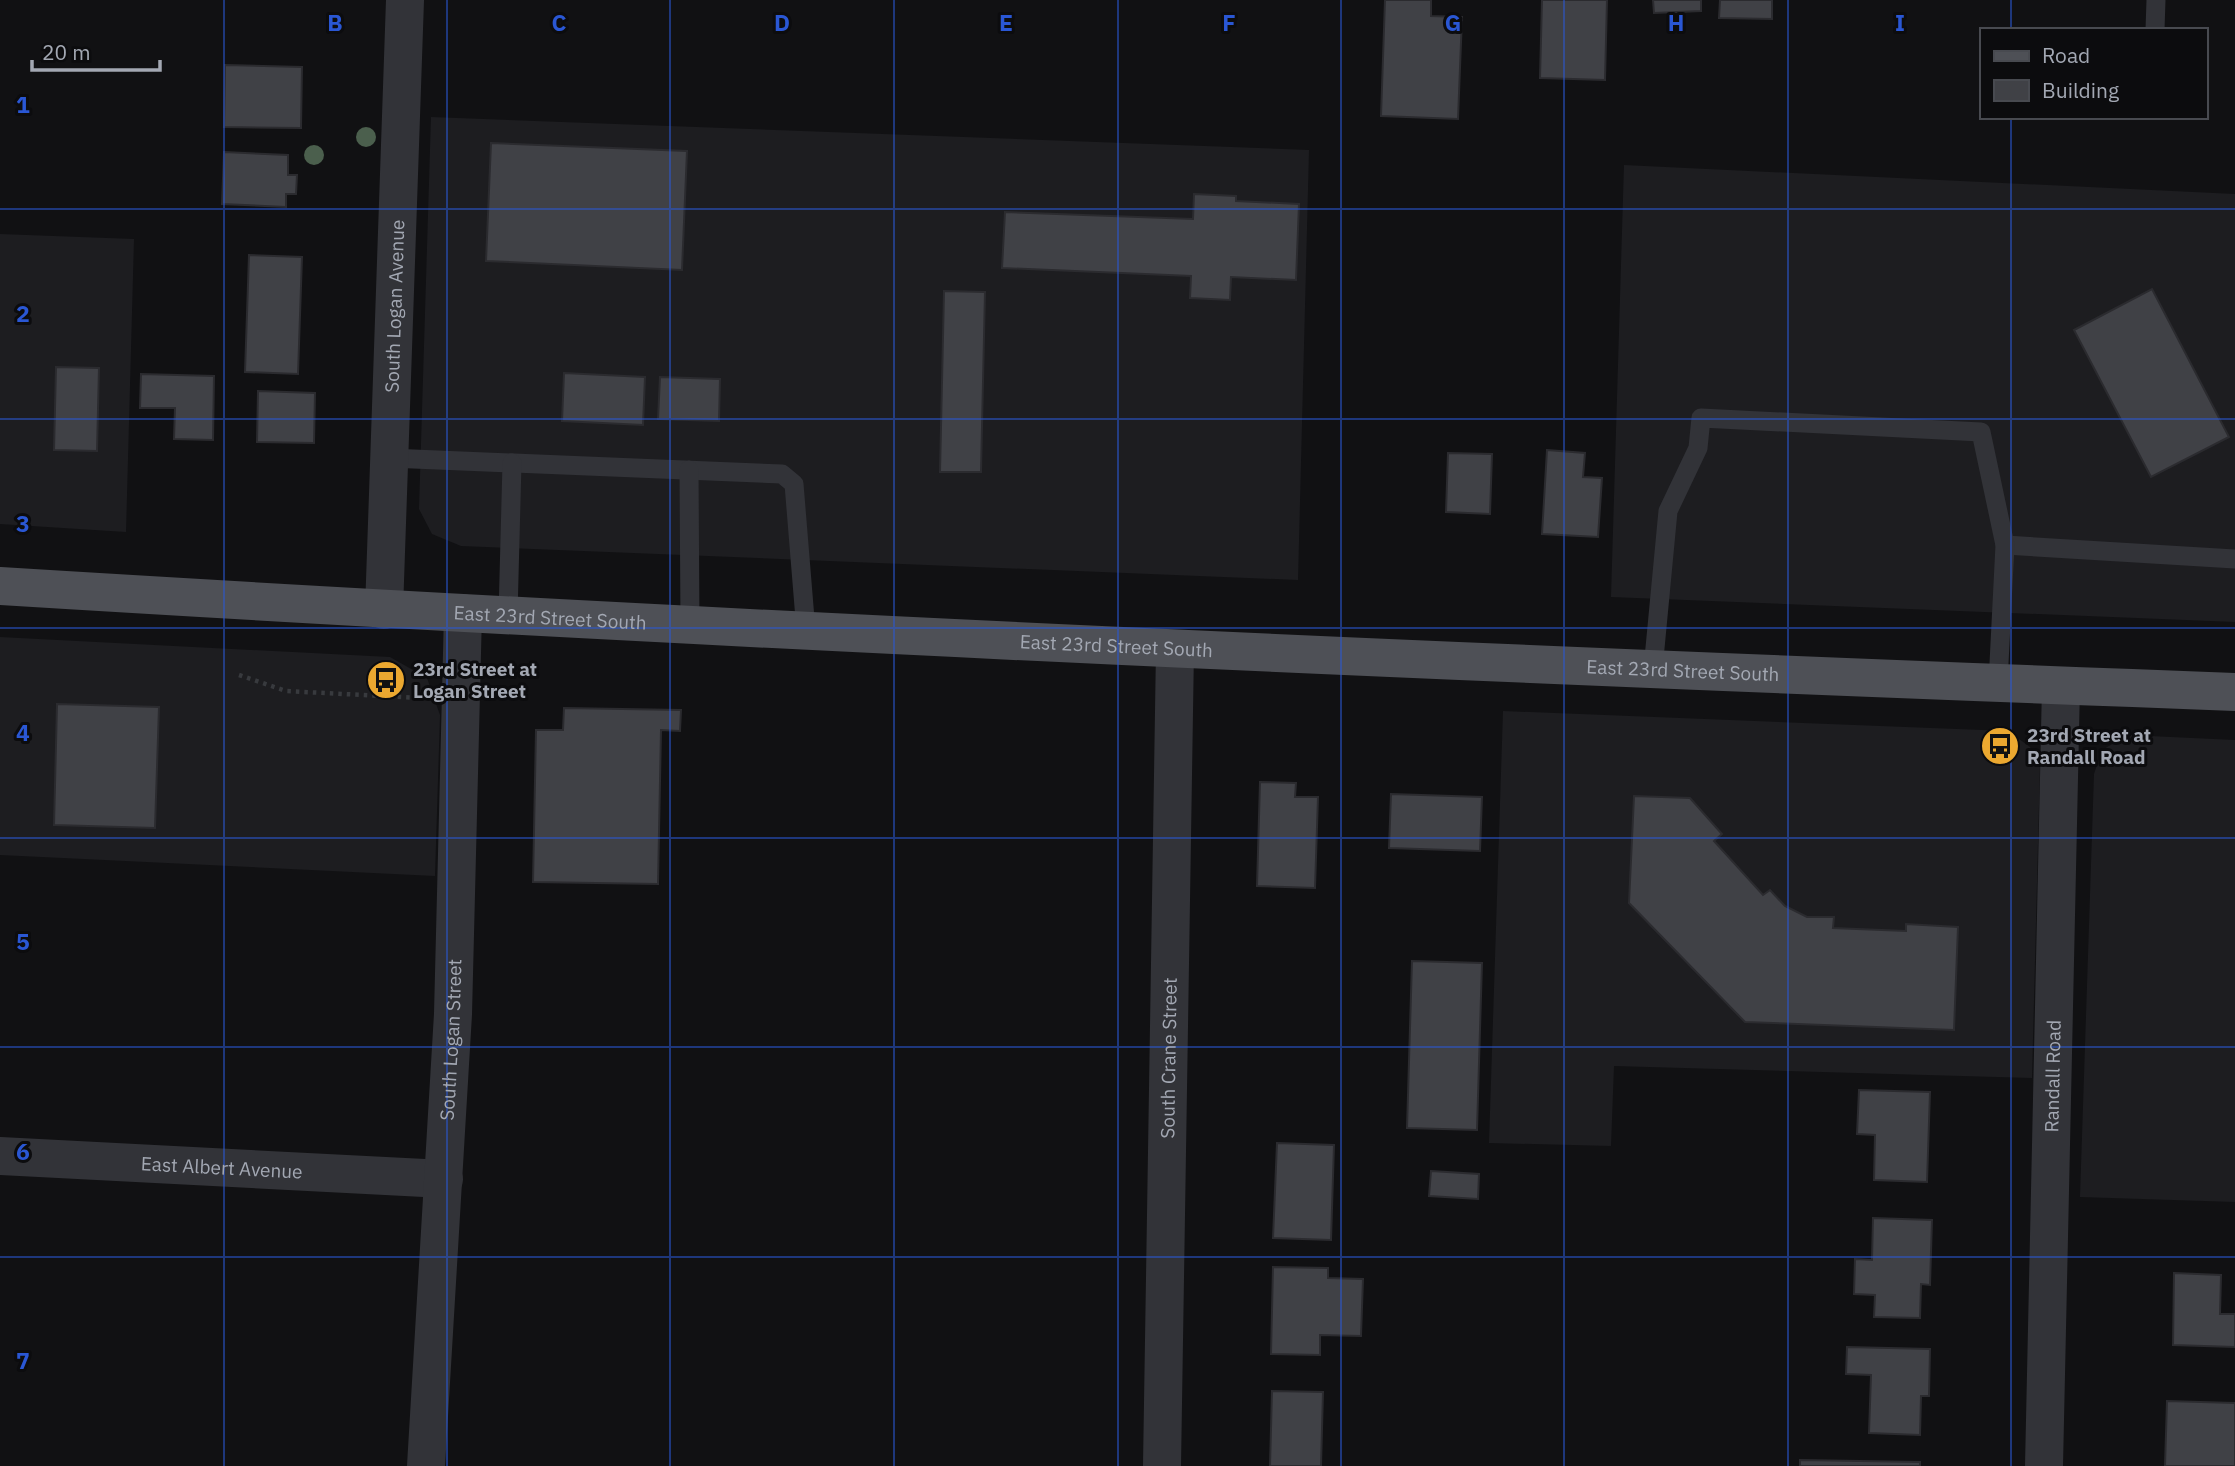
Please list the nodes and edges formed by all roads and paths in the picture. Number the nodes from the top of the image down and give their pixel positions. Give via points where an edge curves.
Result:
1 (405, 0) edge
2 (2156, 0) edge
3 (2155, 28) edge
4 (389, 458) junction
5 (512, 463) junction
6 (690, 470) junction
7 (2005, 545) junction
8 (2235, 559) edge
9 (0, 586) edge
10 (384, 610) junction
11 (463, 613) junction
12 (508, 615) junction
13 (690, 625) junction
14 (806, 631) junction
15 (1175, 649) junction
16 (1653, 669) junction
17 (239, 675) dead end
18 (1998, 683) junction
19 (2061, 686) junction
20 (2235, 692) edge
21 (421, 698) dead end
22 (0, 1156) edge
23 (443, 1179) junction
24 (426, 1466) edge
25 (1162, 1466) edge
26 (2044, 1466) edge

1 - 4 street, South Logan Avenue
2 - 3 lane
4 - 5 lane
4 - 10 street, South Logan Avenue
5 - 6 lane
5 - 12 lane
6 - 13 lane
6 - 14 lane via 782,474 794,484
7 - 8 lane
7 - 16 lane via 1981,432 1702,418 1698,448 1668,511
7 - 18 lane
9 - 10 main road, East 23rd Street South
10 - 11 main road, East 23rd Street South
11 - 12 main road, East 23rd Street South
11 - 23 street, South Logan Street via 454,989
12 - 13 main road, East 23rd Street South
13 - 14 main road, East 23rd Street South
14 - 15 main road, East 23rd Street South
15 - 16 main road, East 23rd Street South
15 - 25 street, South Crane Street
16 - 18 main road, East 23rd Street South
17 - 21 path via 286,691
18 - 19 main road, East 23rd Street South
19 - 20 main road, East 23rd Street South
19 - 26 street, Randall Road
22 - 23 street, East Albert Avenue
23 - 24 street, South Logan Street

